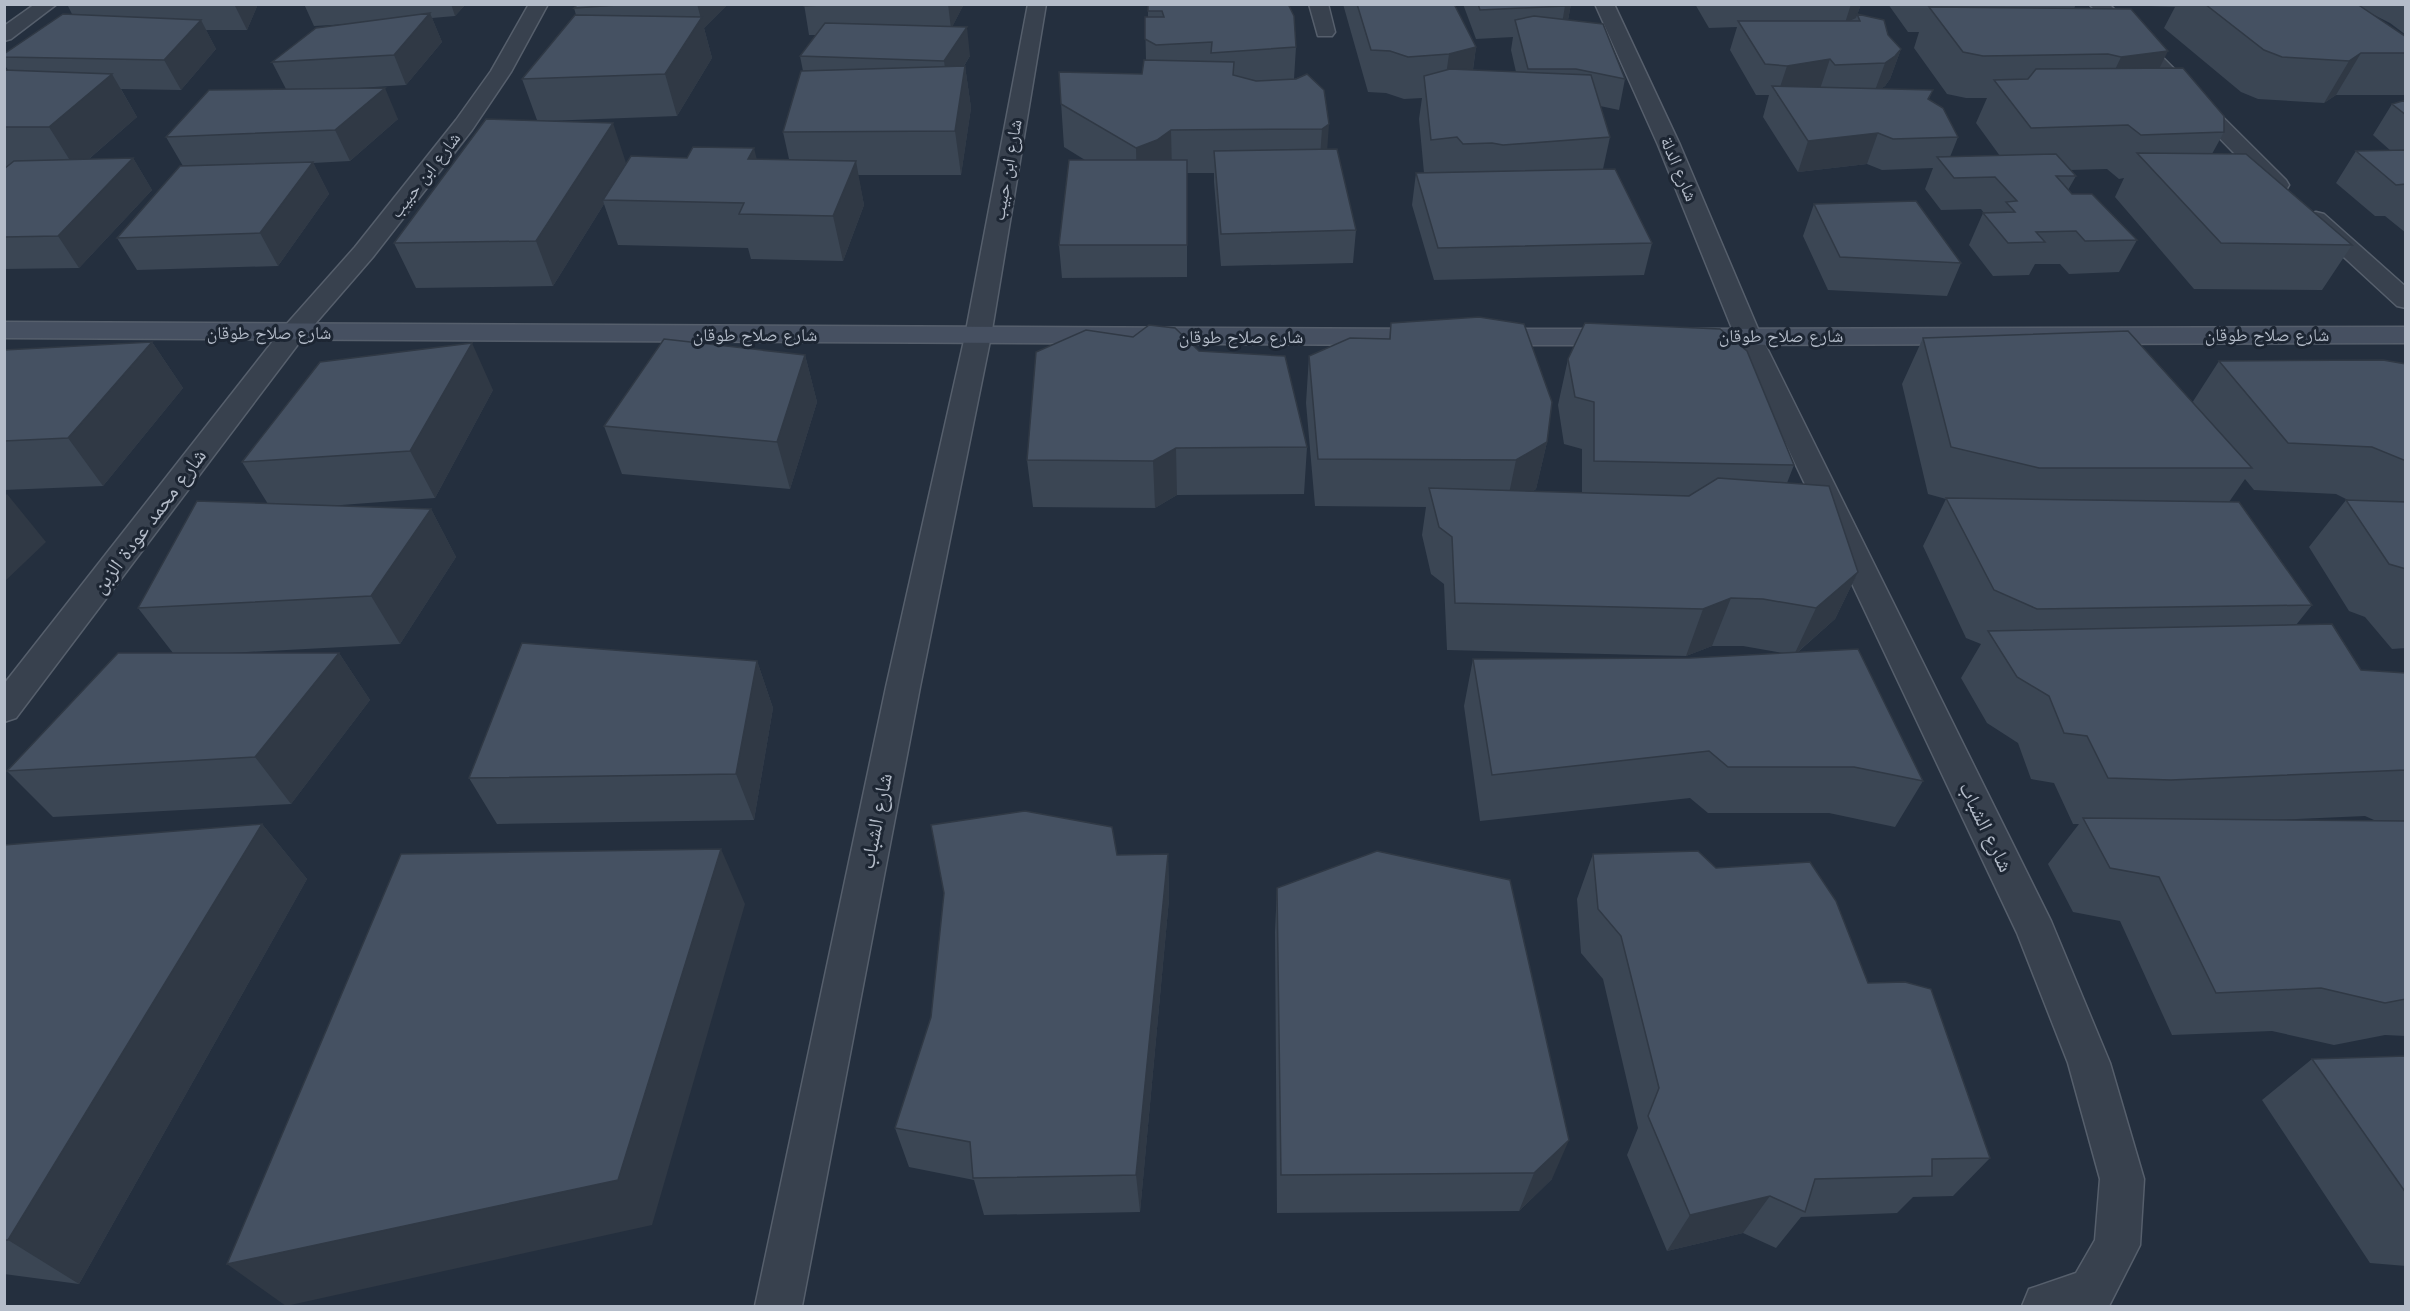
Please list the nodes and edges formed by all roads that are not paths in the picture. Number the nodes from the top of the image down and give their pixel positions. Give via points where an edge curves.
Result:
1 (48, 4) edge
2 (539, 4) edge
3 (1036, 4) edge
4 (1318, 4) edge
5 (1604, 4) edge
6 (2098, 4) edge
7 (1324, 32) dead end
8 (4, 35) edge
9 (2406, 301) edge
10 (4, 330) edge
11 (293, 333) junction
12 (2406, 335) edge
13 (978, 336) junction
14 (1748, 336) junction
15 (4, 709) edge
16 (2094, 1299) edge
17 (778, 1306) edge
18 (2046, 1306) edge

1 - 8 street
2 - 11 street, شارع ابن حبيب via 481,103 364,252
3 - 13 street, شارع ابن حبيب
4 - 7 street
5 - 14 street, شارع الدلة via 1669,145
6 - 9 street via 2250,159
10 - 11 street, شارع صلاح طوقان
11 - 13 street, شارع صلاح طوقان
11 - 15 street, شارع محمد عودة الزبن
12 - 14 street, شارع صلاح طوقان
13 - 14 street, شارع صلاح طوقان
13 - 17 street, شارع الشباب
14 - 16 street, شارع الشباب via 2037,933 2089,1063 2122,1179 2117,1245
16 - 18 street, شارع الشباب

